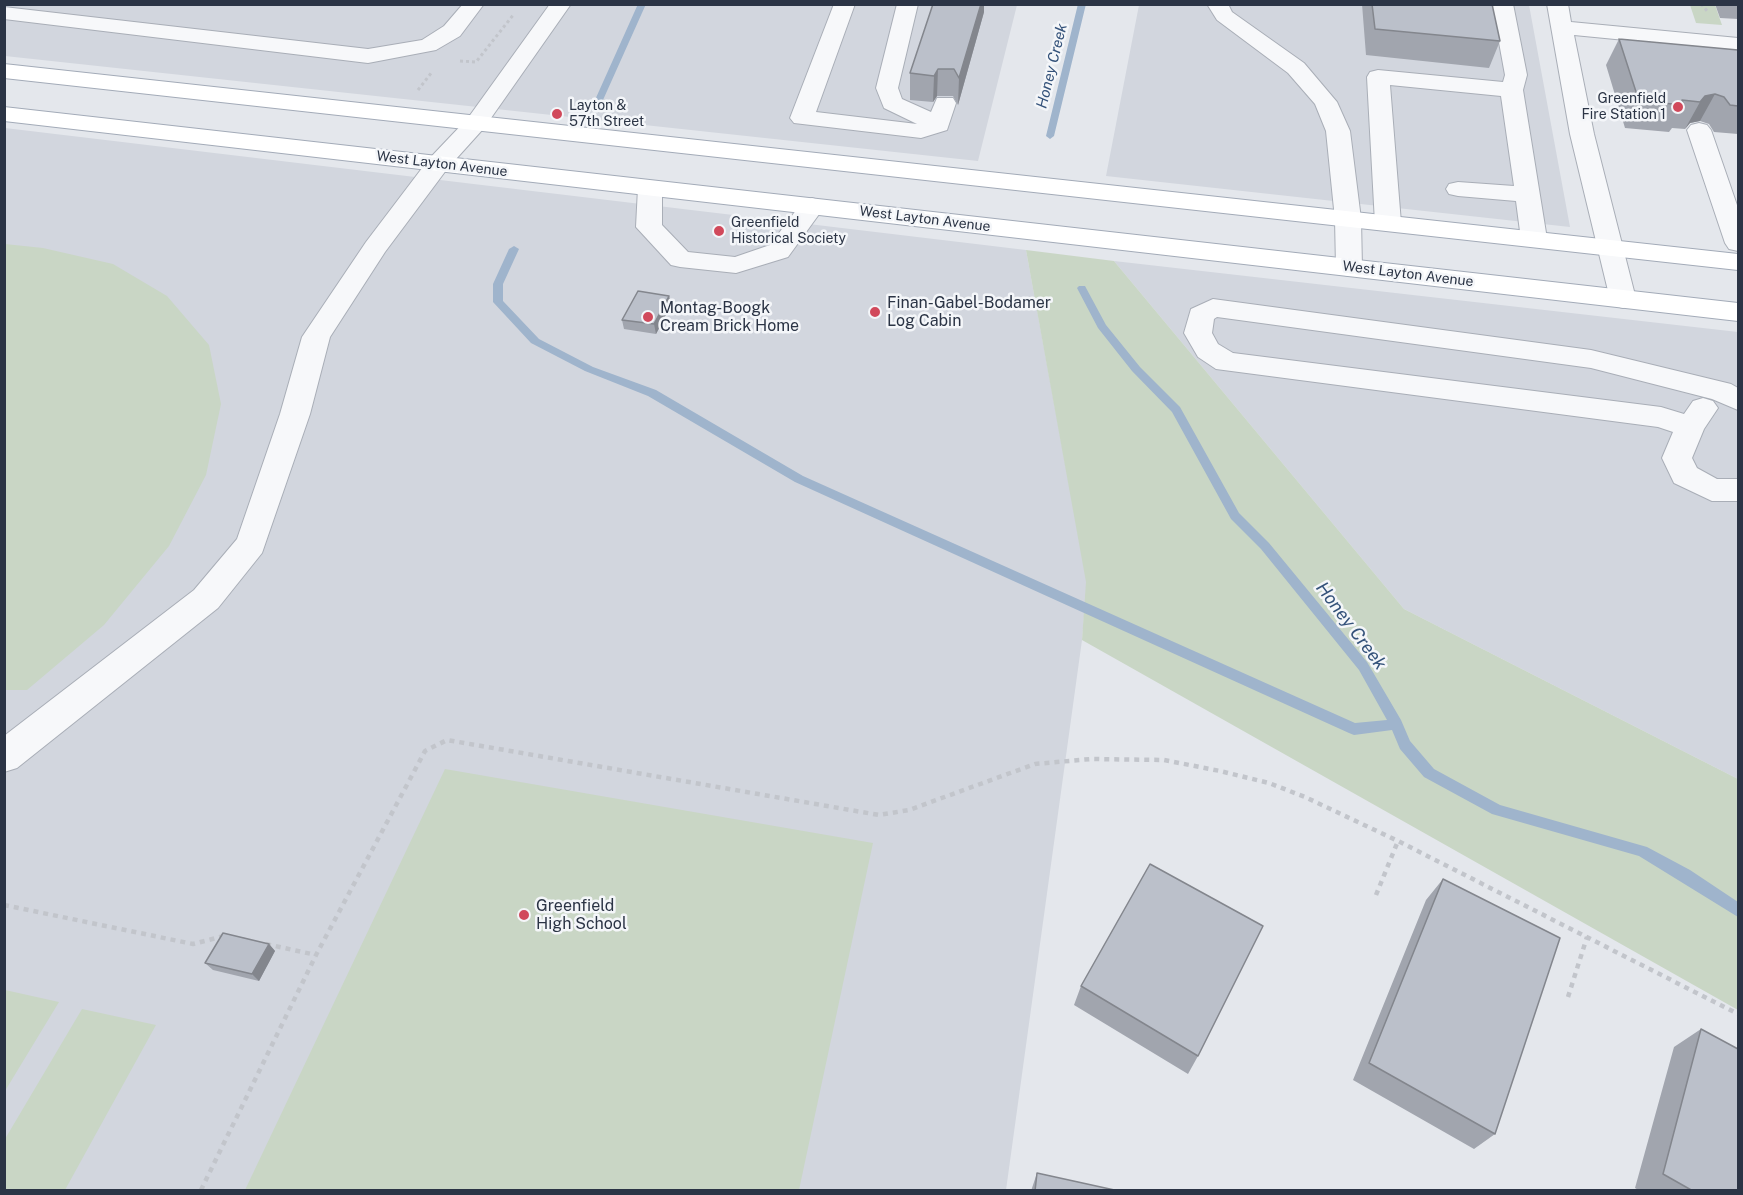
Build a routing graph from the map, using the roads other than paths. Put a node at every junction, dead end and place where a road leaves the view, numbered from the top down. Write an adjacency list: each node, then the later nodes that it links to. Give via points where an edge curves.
1 (474, 4): 7 (lane, via 452,31 428,45 368,56)
2 (561, 4): 13 (lane)
3 (845, 4): 4 (lane, via 802,118 921,131 942,114 892,104 887,88)
4 (908, 4)
5 (1217, 4): 20 (lane, via 1224,16 1296,68 1326,102 1338,131)
6 (1502, 4): 11 (lane, via 1516,75)
7 (4, 13)
8 (1559, 16): 9 (lane); 24 (lane)
9 (1738, 45)
10 (4, 71): 13 (main road)
11 (1512, 90): 18 (lane); 21 (lane, via 1378,77)
12 (4, 114): 15 (main road, West Layton Avenue)
13 (476, 123): 15 (lane); 20 (main road)
14 (1699, 130): 23 (lane)
15 (438, 164): 16 (main road, West Layton Avenue); 32 (lane, via 375,248 316,337 295,414 250,543 206,599)
16 (650, 188): 19 (main road, West Layton Avenue); 19 (lane, via 649,226 680,259 736,266 779,251)
17 (1458, 189): 18 (lane)
18 (1527, 195): 22 (lane)
19 (812, 206): 26 (main road, West Layton Avenue)
20 (1348, 219): 21 (main road); 26 (lane)
21 (1388, 223): 22 (main road)
22 (1534, 239): 24 (main road)
23 (1738, 243)
24 (1610, 248): 25 (main road); 27 (lane)
25 (1738, 262)
26 (1349, 268): 27 (main road, West Layton Avenue)
27 (1623, 299): 28 (main road, West Layton Avenue)
28 (1738, 312)
29 (1733, 388): 30 (lane, via 1700,411); 30 (lane, via 1580,357 1213,308 1201,315 1198,333 1208,350 1226,362 1661,417)
30 (1690, 427): 31 (lane, via 1677,458 1685,475 1712,490)
31 (1738, 490)
32 (4, 757)

